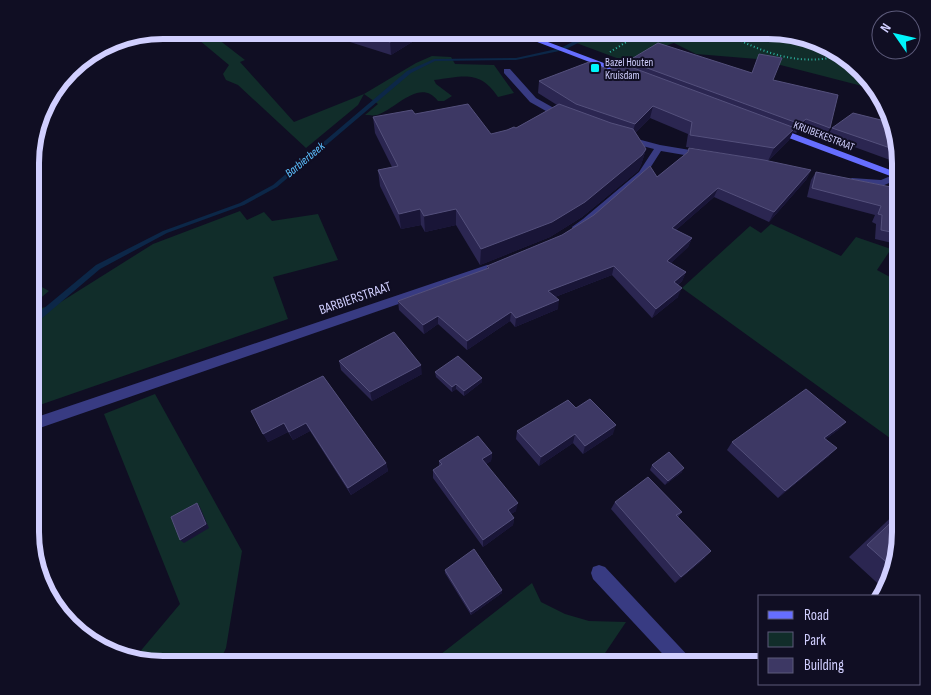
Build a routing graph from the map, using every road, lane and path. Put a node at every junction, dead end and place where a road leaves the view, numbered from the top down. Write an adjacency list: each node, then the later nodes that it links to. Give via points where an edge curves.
1 (534, 39): 5 (main road)
2 (631, 39): 5 (path)
3 (737, 39): 4 (path, via 758,50 793,59)
4 (834, 58)
5 (595, 61): 7 (main road)
6 (506, 71): 8 (street, via 532,100)
7 (641, 78)
8 (570, 120)
9 (769, 127): 13 (main road, KRUIBEKESTRAAT)
10 (621, 138): 11 (street)
11 (659, 148): 12 (street); 16 (street, via 642,174 587,221)
12 (707, 156)
13 (892, 173)
14 (840, 179): 15 (street, via 882,183)
15 (892, 179)
16 (563, 236)
17 (501, 264): 18 (street, BARBIERSTRAAT)
18 (39, 422)
19 (599, 574): 20 (street)
20 (676, 656)

